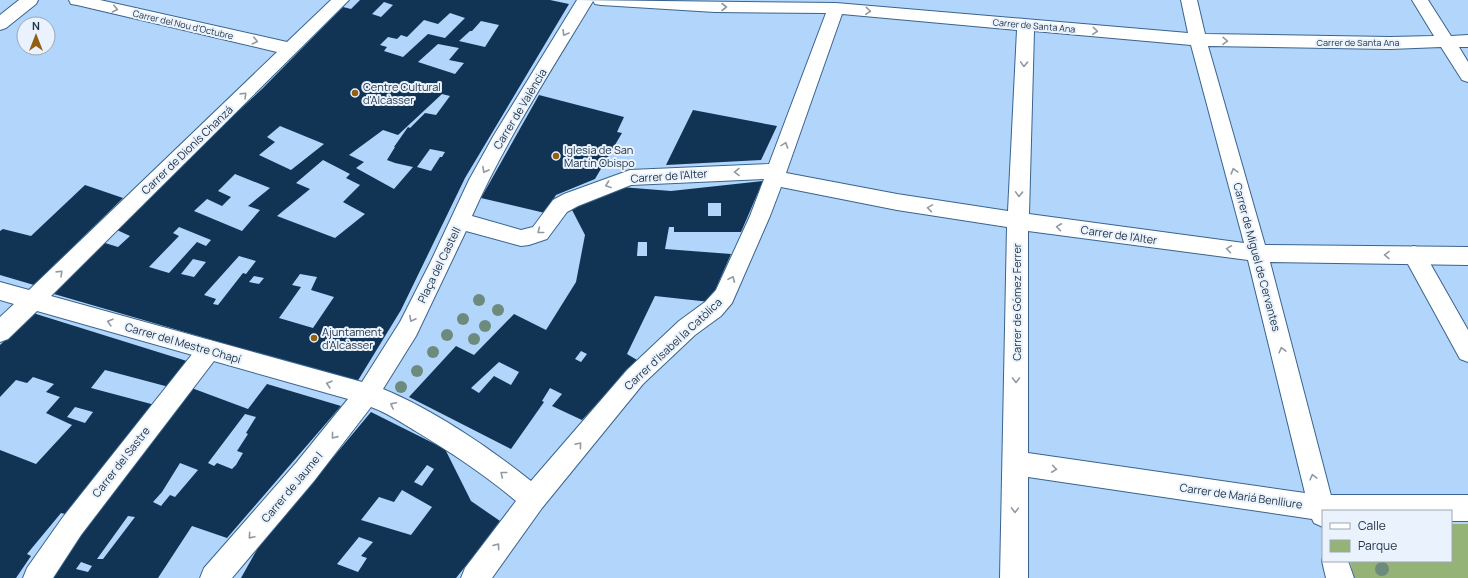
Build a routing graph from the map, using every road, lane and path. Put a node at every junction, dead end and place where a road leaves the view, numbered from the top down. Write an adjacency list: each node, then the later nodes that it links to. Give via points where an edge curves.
1 (30, 0): 9 (street)
2 (76, 0): 14 (street, Carrer del Nou d'Octubre, one-way to 14)
3 (341, 0): 14 (street, Carrer de Dionís Chanzá)
4 (585, 0): 18 (street, Carrer de València, one-way to 18, via 501,140)
5 (601, 0): 8 (street, Carrer de Santa Ana, one-way to 8, via 716,7)
6 (1189, 0): 11 (street, Carrer de Miguel de Cervantes)
7 (1420, 0): 13 (street)
8 (836, 8): 10 (street, Carrer de Santa Ana, one-way to 10); 16 (street, Carrer d'Isabel la Catòlica, one-way to 8)
9 (0, 24)
10 (1026, 25): 11 (street, Carrer de Santa Ana, one-way to 11); 19 (street, Carrer de Gómez Ferrer, one-way to 19)
11 (1198, 40): 13 (street, Carrer de Santa Ana, one-way to 13); 20 (street, Carrer de Miguel de Cervantes, one-way to 11)
12 (1468, 41): 13 (street, Carrer de Santa Ana)
13 (1447, 43): 15 (street)
14 (290, 49): 24 (street, Carrer de Dionís Chanzá, one-way to 14)
15 (1468, 76)
16 (774, 175): 17 (street, Carrer de l'Alter, one-way to 17, via 698,173 630,178); 19 (street, Carrer de l'Alter, one-way to 16, via 896,202); 30 (street, Carrer d'Isabel la Catòlica, one-way to 16, via 635,377 687,328 713,309 724,296 760,216)
17 (566, 203): 18 (street, Plaça del Castell, one-way to 18, via 560,206 540,233 529,237 521,238)
18 (460, 221): 28 (street, Plaça del Castell, one-way to 28, via 408,329)
19 (1018, 221): 20 (street, Carrer de l'Alter, one-way to 19); 29 (street, Carrer de Gómez Ferrer, one-way to 29)
20 (1257, 253): 21 (street, Carrer de l'Alter, one-way to 20); 33 (street, Carrer de Miguel de Cervantes, one-way to 20)
21 (1414, 255): 22 (street, Carrer de l'Alter); 27 (street)
22 (1468, 256)
23 (0, 291): 24 (street, Carrer del Mestre Chapí)
24 (32, 301): 25 (street, Carrer de Dionís Chanzá); 26 (street, Carrer del Mestre Chapí, one-way to 24)
25 (0, 332)
26 (209, 350): 28 (street, Carrer del Mestre Chapí, one-way to 26); 35 (street, Carrer del Sastre, via 72,526)
27 (1468, 352)
28 (367, 394): 30 (street, Carrer del Mestre Chapí, one-way to 28, via 499,471 443,434 392,404); 36 (street, Carrer de Jaume I, one-way to 36, via 305,472)
29 (1016, 463): 33 (street, Carrer de Mariá Benlliure, one-way to 33); 38 (street, Carrer de Gómez Ferrer, one-way to 38)
30 (533, 499): 37 (street, Carrer d'Isabel la Catòlica, one-way to 30)
31 (1468, 508): 32 (street, Carrer de Mariá Benlliure)
32 (1371, 510)
33 (1322, 511)
34 (1335, 562): 39 (street)
35 (37, 578)
36 (214, 578)
37 (475, 578)
38 (1014, 578)
39 (1340, 578)

